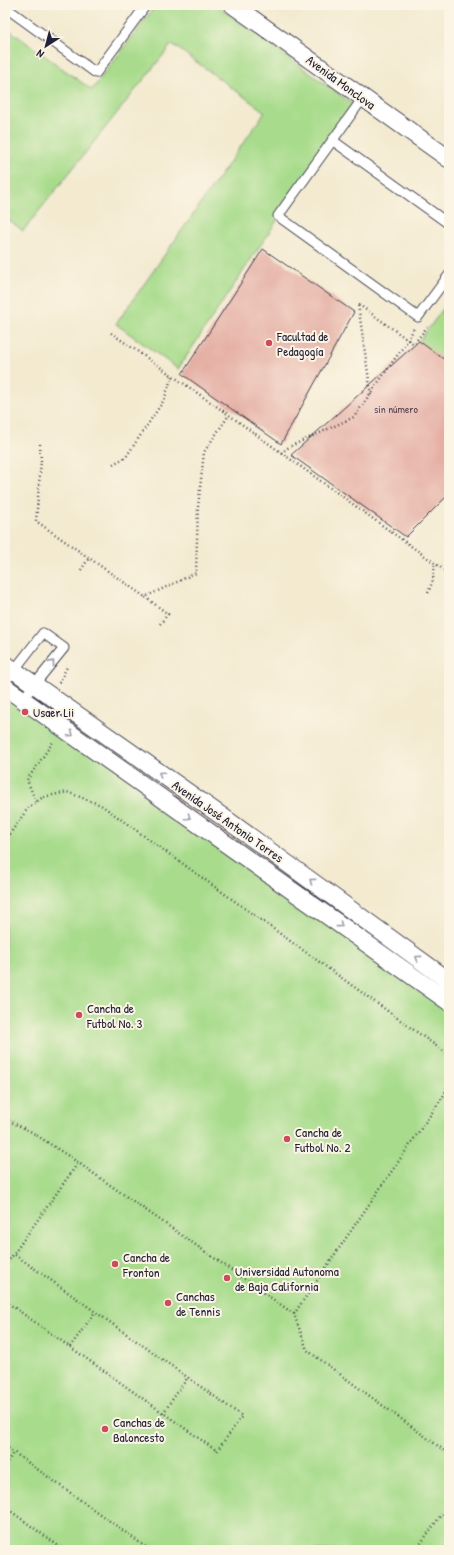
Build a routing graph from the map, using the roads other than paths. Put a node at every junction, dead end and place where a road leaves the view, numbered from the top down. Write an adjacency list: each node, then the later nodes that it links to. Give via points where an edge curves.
1 (146, 5): 3 (lane, via 96,73)
2 (233, 5): 4 (street, Avenida Monclova)
3 (5, 7)
4 (363, 98): 5 (lane); 6 (street, Avenida Monclova)
5 (332, 140): 7 (lane); 8 (lane, via 278,216 418,317)
6 (449, 159)
7 (449, 224)
8 (449, 275)
9 (8, 672): 10 (street, Avenida José Antonio Torres); 10 (lane, one-way to 9, via 64,648 43,633)
10 (34, 684): 12 (lane); 13 (street, Avenida José Antonio Torres, one-way to 10)
11 (5, 687): 12 (street, Avenida José Antonio Torres)
12 (22, 700): 14 (street, Avenida José Antonio Torres, one-way to 14)
13 (223, 817): 14 (street); 15 (street, Avenida José Antonio Torres, one-way to 13)
14 (213, 835): 16 (street, Avenida José Antonio Torres, one-way to 16)
15 (379, 929): 16 (street); 17 (street, Avenida José Antonio Torres, one-way to 15)
16 (369, 946): 18 (street, Avenida José Antonio Torres)
17 (449, 981)
18 (449, 1002)

